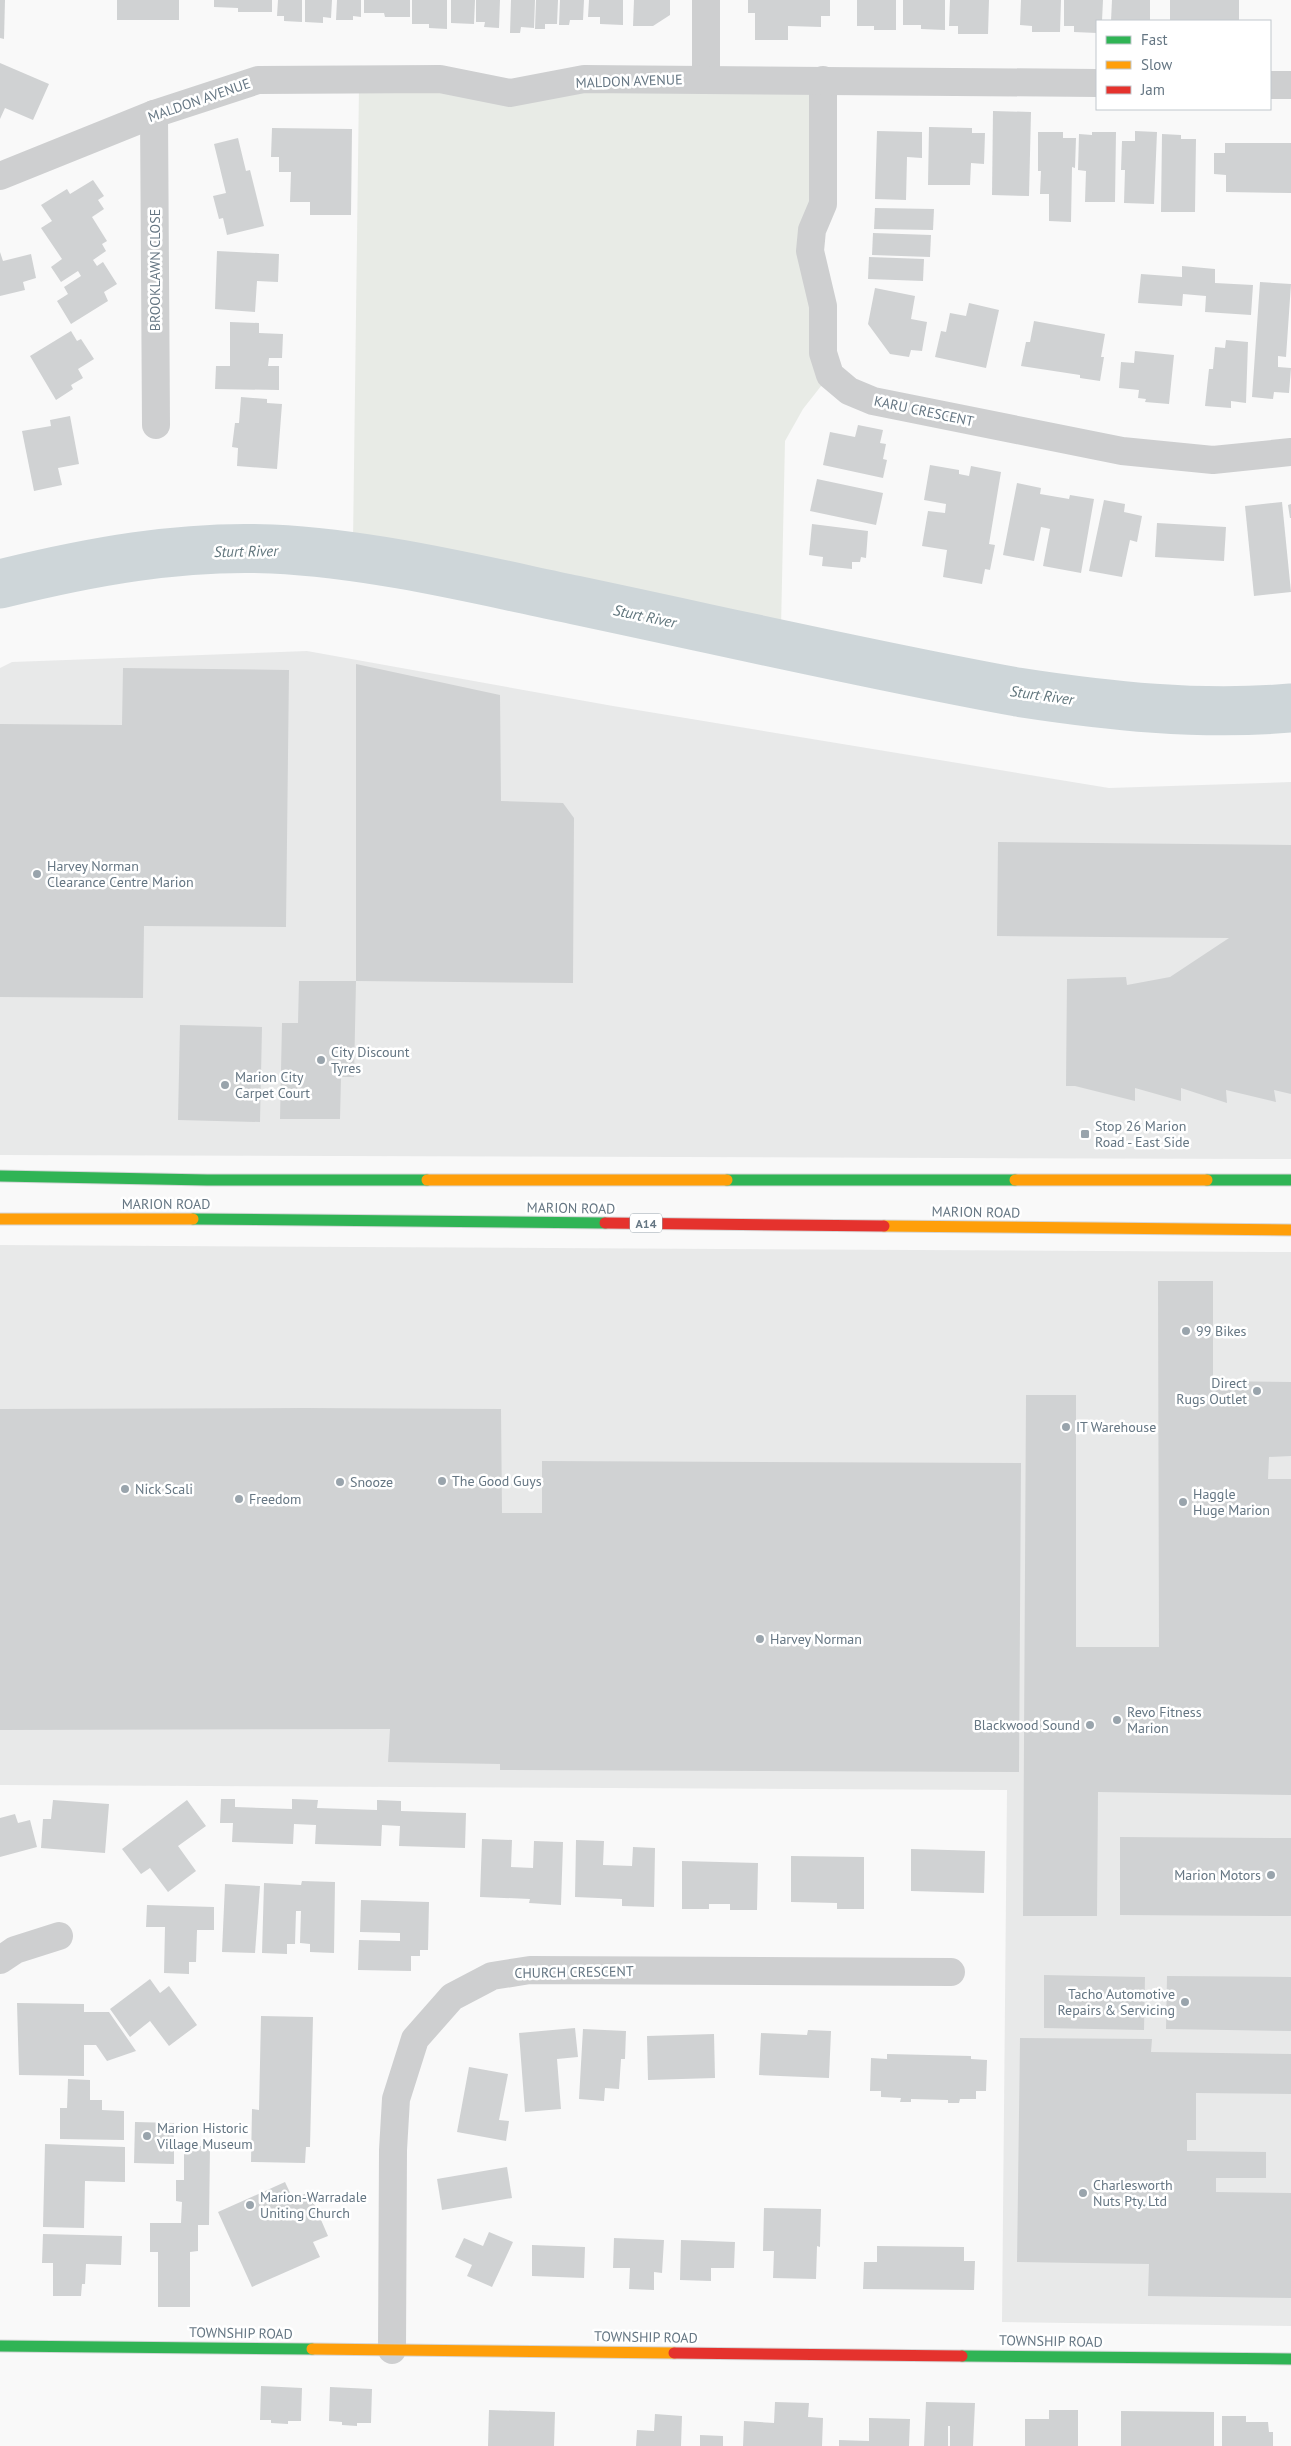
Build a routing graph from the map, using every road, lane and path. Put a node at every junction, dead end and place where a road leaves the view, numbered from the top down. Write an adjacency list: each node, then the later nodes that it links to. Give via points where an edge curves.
1 (706, 0): 2 (street)
2 (706, 79): 3 (street, MALDON AVENUE); 7 (street, MALDON AVENUE, via 584,80 510,93 440,79 258,80)
3 (824, 80): 4 (street, MALDON AVENUE); 10 (street, KARU CRESCENT, via 823,204 812,230 810,251 823,306 823,353 830,375 849,391 873,401 1122,451 1213,460)
4 (1096, 83)
5 (1271, 85): 6 (street)
6 (1291, 85)
7 (154, 114): 8 (street, MALDON AVENUE); 9 (street, BROOKLAWN CLOSE)
8 (0, 176)
9 (156, 425)
10 (1291, 452)
11 (0, 1176): 12 (main road, MARION ROAD, via 207,1180)
12 (1291, 1180)
13 (0, 1219): 14 (main road, MARION ROAD / A14)
14 (1291, 1230)
15 (59, 1936): 16 (street, via 15,1950)
16 (0, 1960)
17 (951, 1972): 19 (street, CHURCH CRESCENT, via 530,1970 492,1976 452,1997 415,2039 396,2099)
18 (0, 2346): 19 (main road, TOWNSHIP ROAD)
19 (392, 2350): 20 (main road, TOWNSHIP ROAD)
20 (1291, 2358)

